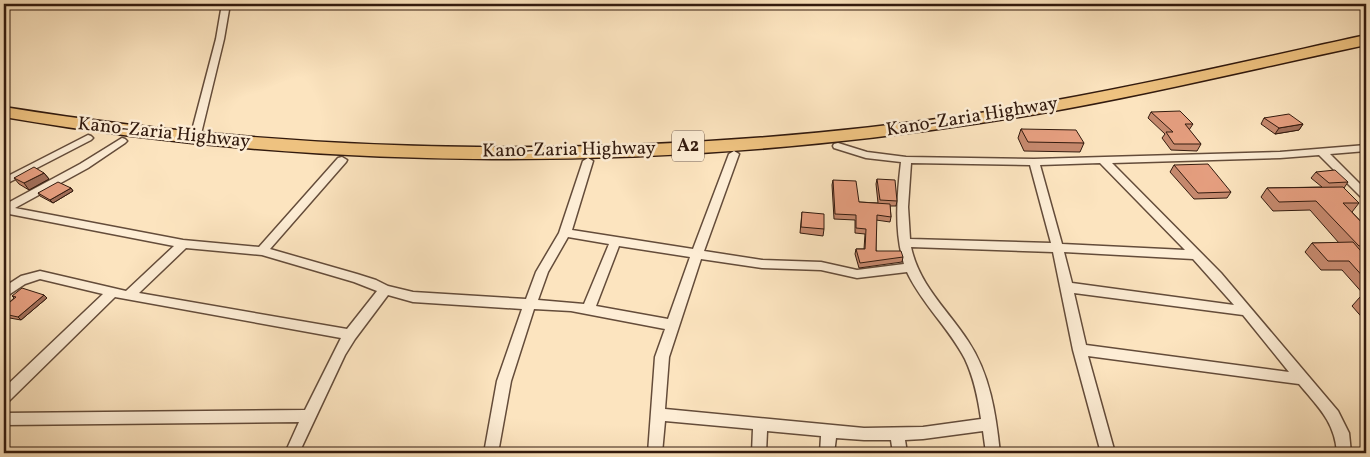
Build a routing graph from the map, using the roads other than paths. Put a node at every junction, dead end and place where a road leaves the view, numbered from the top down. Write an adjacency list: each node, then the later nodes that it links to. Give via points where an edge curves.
1 (226, 4): 7 (street)
2 (1366, 40): 7 (highway, Kano-Zaria Highway / A2, via 1024,111 914,127 777,141 643,148 419,152)
3 (1366, 53): 9 (highway, Kano-Zaria Highway / A2, via 1066,115)
4 (4, 112): 7 (highway, Kano-Zaria Highway / A2)
5 (4, 126): 6 (highway, Kano-Zaria Highway / A2)
6 (88, 138): 8 (highway, Kano-Zaria Highway / A2); 18 (street)
7 (195, 138)
8 (122, 141): 13 (highway, Kano-Zaria Highway / A2, via 228,153); 20 (street, via 84,166)
9 (838, 146): 12 (highway, Kano-Zaria Highway / A2); 14 (street, via 866,155)
10 (1366, 148): 11 (street)
11 (1322, 153): 16 (street); 19 (street)
12 (734, 154): 15 (highway, Kano-Zaria Highway / A2); 27 (street)
13 (342, 160): 15 (highway, Kano-Zaria Highway / A2); 26 (street)
14 (906, 160): 17 (street); 23 (street, via 902,205)
15 (588, 161): 21 (street)
16 (1104, 161): 17 (street); 28 (street)
17 (1034, 162): 25 (street)
18 (4, 182)
19 (1366, 196)
20 (4, 209): 24 (street)
21 (565, 233): 22 (street); 35 (street, via 542,272)
22 (614, 242): 27 (street); 36 (street)
23 (905, 243): 25 (street); 29 (street)
24 (183, 244): 26 (street); 34 (street)
25 (1058, 249): 28 (street, via 1123,249); 30 (street)
26 (262, 251): 31 (street, via 357,278)
27 (697, 254): 29 (street, via 762,264 821,266 857,274); 38 (street)
28 (1196, 255): 37 (street)
29 (911, 268): 46 (street, via 925,294 974,363 985,394)
30 (1066, 287): 37 (street); 40 (street)
31 (385, 290): 35 (street, via 413,297); 39 (street)
32 (4, 293): 33 (street, via 14,284 40,275)
33 (112, 293): 34 (street); 42 (street)
34 (128, 296): 39 (street)
35 (530, 304): 36 (street); 52 (street, via 504,381)
36 (589, 308): 38 (street)
37 (1246, 312): 41 (street)
38 (672, 325): 43 (street, via 662,357)
39 (350, 335): 44 (street)
40 (1080, 350): 41 (street); 58 (street)
41 (1303, 379): 50 (street, via 1333,415)
42 (4, 397)
43 (658, 414): 47 (street); 53 (street)
44 (310, 416): 45 (street); 51 (street)
45 (4, 419)
46 (989, 424): 49 (street); 57 (street)
47 (760, 425): 48 (street); 54 (street)
48 (829, 430): 49 (street); 55 (street)
49 (897, 434): 56 (street)
50 (1347, 449)
51 (292, 453)
52 (491, 453)
53 (655, 453)
54 (759, 453)
55 (827, 453)
56 (900, 453)
57 (993, 453)
58 (1108, 453)

